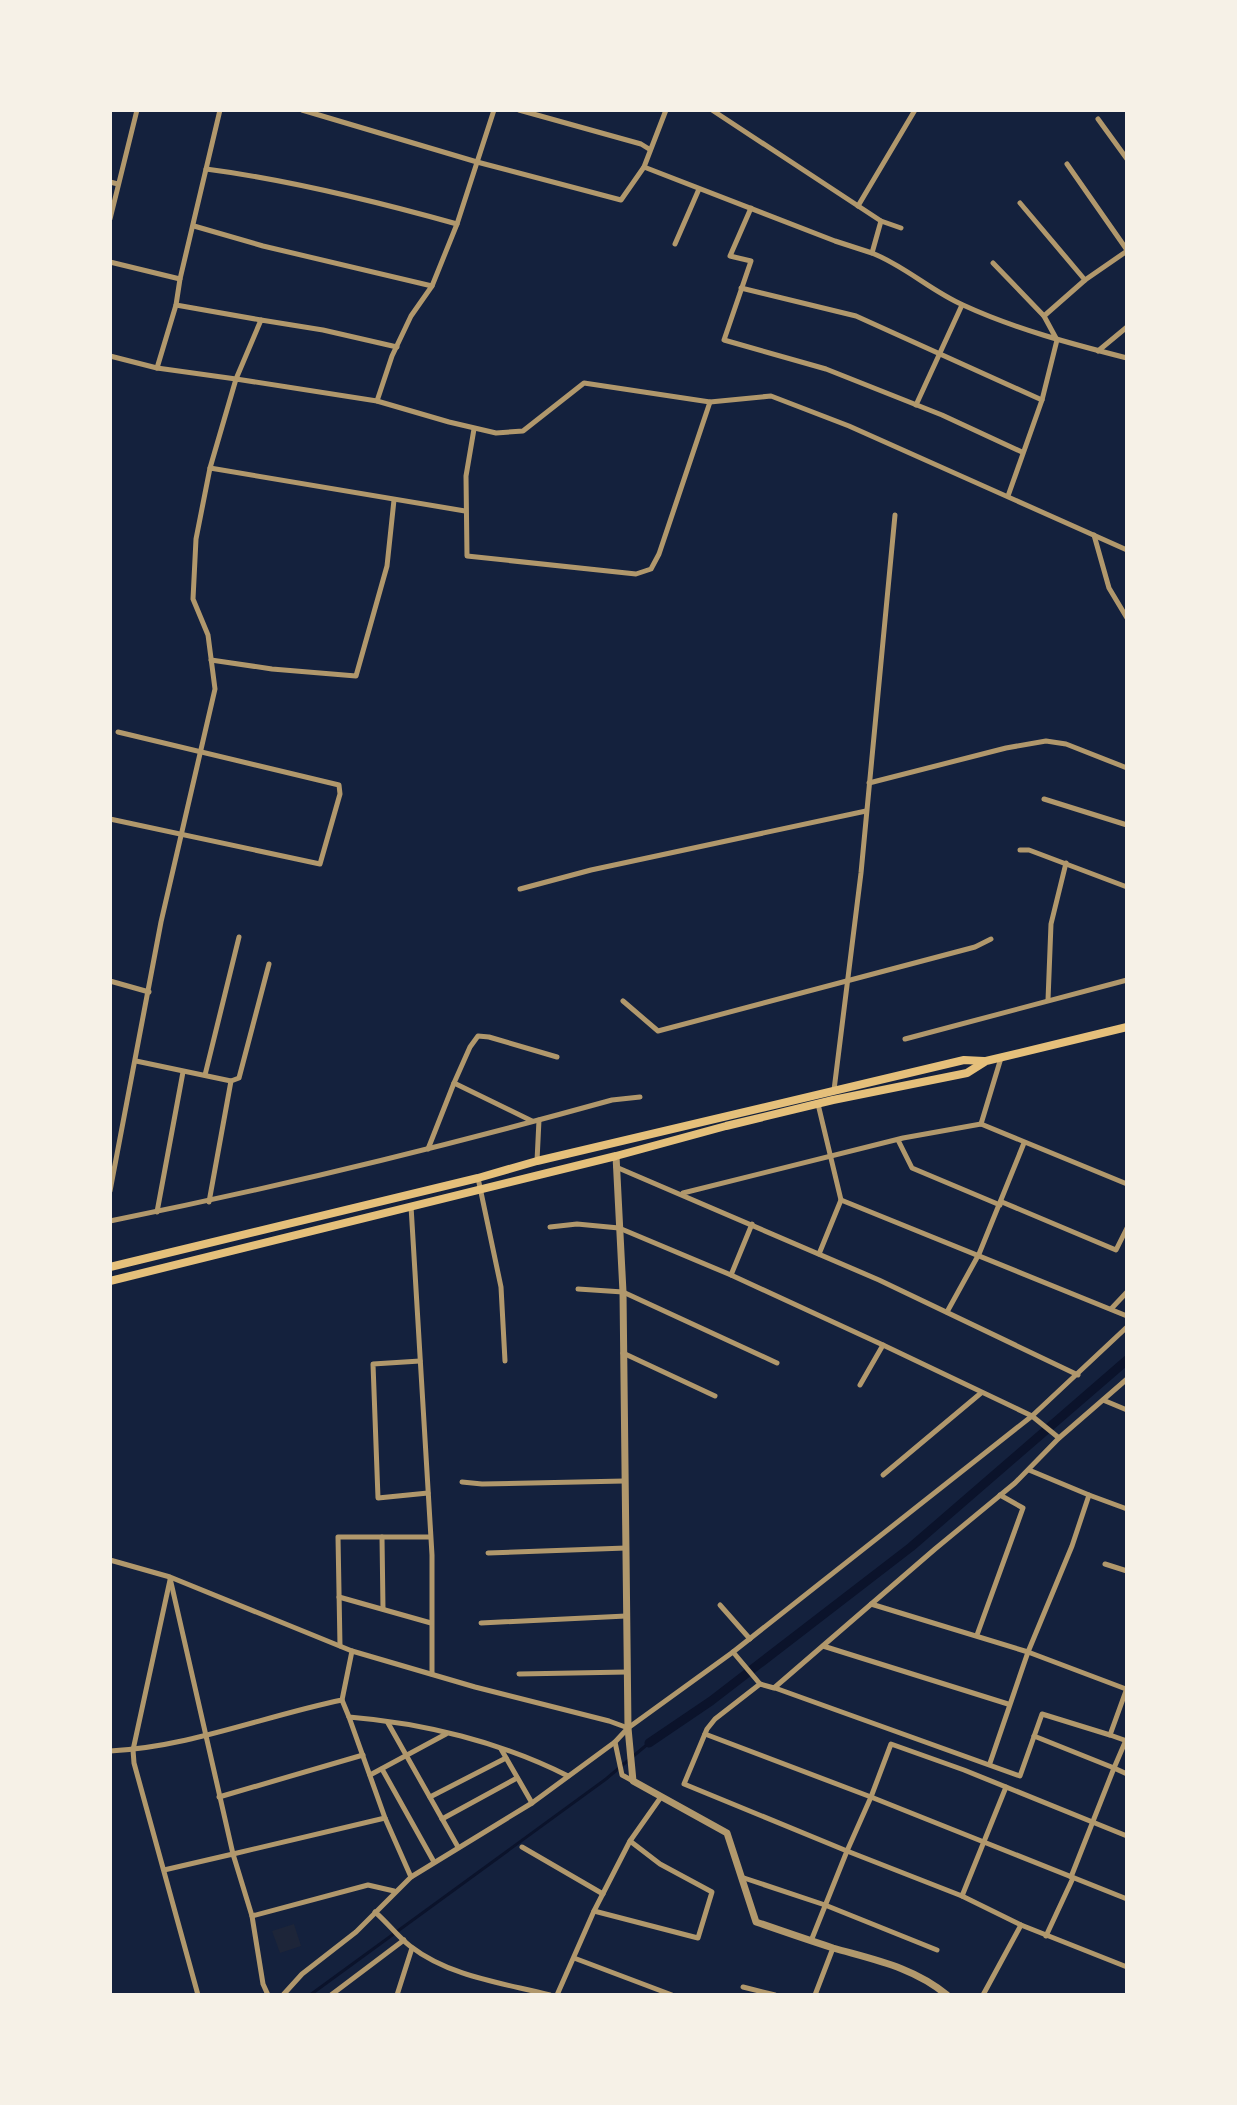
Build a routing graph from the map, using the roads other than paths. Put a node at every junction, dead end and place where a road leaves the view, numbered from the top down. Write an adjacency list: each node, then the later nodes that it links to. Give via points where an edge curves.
1 (137, 110): 17 (street)
2 (220, 110): 15 (street)
3 (302, 110): 12 (street)
4 (494, 110): 12 (street)
5 (519, 110): 10 (street)
6 (666, 110): 10 (street)
7 (712, 110): 20 (street)
8 (915, 110): 20 (street)
9 (1098, 119): 11 (street)
10 (649, 149): 14 (street)
11 (1127, 159)
12 (477, 162): 14 (street, via 621,200); 24 (street)
13 (1067, 164): 28 (street)
14 (644, 167): 18 (street)
15 (206, 169): 24 (street); 25 (street)
16 (110, 182): 17 (street)
17 (118, 184): 22 (street)
18 (699, 189): 21 (street); 27 (street)
19 (1020, 203): 33 (street)
20 (858, 206): 23 (street)
21 (751, 208): 29 (street); 35 (street, via 730,256 751,261)
22 (110, 219)
23 (881, 221): 26 (street); 29 (street)
24 (457, 224): 34 (street)
25 (194, 226): 32 (street); 34 (street)
26 (901, 228)
27 (675, 244)
28 (1127, 250): 33 (street)
29 (872, 253): 37 (street)
30 (110, 262): 32 (street)
31 (993, 263): 38 (street)
32 (180, 279): 36 (street)
33 (1085, 280): 38 (street)
34 (432, 286): 42 (street)
35 (741, 288): 44 (street, via 856,316); 52 (street, via 724,340 826,369)
36 (176, 305): 39 (street); 47 (street)
37 (962, 305): 41 (street); 44 (street)
38 (1044, 316): 41 (street)
39 (261, 320): 42 (street); 48 (street)
40 (1127, 327): 43 (street)
41 (1057, 340): 43 (street); 49 (street)
42 (397, 347): 50 (street)
43 (1098, 351): 46 (street)
44 (940, 353): 49 (street); 52 (street)
45 (110, 356): 47 (street)
46 (1127, 358)
47 (157, 368): 48 (street)
48 (236, 379): 50 (street); 55 (street)
49 (1042, 400): 54 (street)
50 (377, 401): 53 (street)
51 (710, 402): 53 (street, via 584,383 523,431); 56 (street, via 771,396); 58 (street, via 651,569 636,574 467,556)
52 (916, 405): 54 (street)
53 (474, 429): 58 (street)
54 (1022, 452): 56 (street)
55 (210, 468): 57 (street); 63 (street, via 196,539 193,599 208,635)
56 (1008, 496): 60 (street)
57 (394, 500): 58 (street); 63 (street, via 387,566 356,676)
58 (465, 511)
59 (895, 515): 67 (street)
60 (1094, 535): 61 (street); 62 (street, via 1109,588)
61 (1127, 550)
62 (1127, 618)
63 (211, 660): 65 (street, via 215,689)
64 (118, 732): 65 (street)
65 (199, 751): 72 (street); 72 (street, via 339,785 340,794 320,864)
66 (1127, 768): 67 (street, via 1046,741)
67 (869, 783): 69 (street)
68 (1044, 799): 71 (street)
69 (866, 811): 76 (street); 82 (street)
70 (110, 819): 72 (street)
71 (1127, 825)
72 (180, 836): 83 (street)
73 (1020, 850): 74 (street)
74 (1066, 863): 75 (street); 84 (street, via 1051,924)
75 (1127, 887)
76 (520, 889)
77 (239, 937): 93 (street)
78 (991, 939): 82 (street)
79 (269, 964): 94 (street, via 239,1078)
80 (1127, 980): 84 (street)
81 (110, 981): 83 (street)
82 (846, 982): 85 (street, via 658,1031); 96 (street)
83 (149, 992): 90 (street)
84 (1048, 1000): 87 (street)
85 (623, 1001)
86 (1127, 1027): 89 (main road)
87 (905, 1039)
88 (557, 1057): 95 (street, via 478,1036)
89 (1001, 1058): 91 (main road); 100 (street)
90 (136, 1061): 92 (street); 110 (street)
91 (986, 1061): 96 (main road, via 964,1060); 98 (main road, via 967,1073)
92 (183, 1072): 93 (street); 116 (street)
93 (205, 1075): 94 (street)
94 (231, 1081): 113 (street)
95 (454, 1083): 99 (street); 103 (street)
96 (834, 1091): 106 (main road)
97 (640, 1097): 99 (street)
98 (818, 1104): 104 (main road); 105 (street)
99 (536, 1121): 103 (street); 106 (street)
100 (981, 1124): 101 (street); 102 (street)
101 (898, 1140): 105 (street); 114 (street, via 912,1168)
102 (1024, 1143): 109 (street); 114 (street)
103 (428, 1150): 113 (street)
104 (616, 1156): 107 (street); 108 (main road)
105 (831, 1156): 111 (street); 112 (street)
106 (537, 1161): 108 (main road)
107 (616, 1167): 111 (street); 120 (street)
108 (479, 1183): 115 (main road); 124 (main road); 137 (street, via 501,1287)
109 (1127, 1184)
110 (110, 1191)
111 (682, 1194): 118 (street)
112 (841, 1200): 122 (street); 123 (street)
113 (209, 1202): 116 (street)
114 (1001, 1204): 121 (street, via 1116,1250); 123 (street)
115 (411, 1205): 126 (main road); 136 (street)
116 (157, 1212): 117 (street)
117 (110, 1221)
118 (752, 1224): 122 (street); 125 (street)
119 (550, 1227): 120 (street)
120 (619, 1228): 125 (street); 128 (street)
121 (1127, 1228)
122 (819, 1254): 131 (street)
123 (979, 1254): 130 (street); 131 (street)
124 (110, 1267)
125 (731, 1275): 134 (street)
126 (110, 1281)
127 (578, 1289): 128 (street)
128 (623, 1292): 135 (street); 138 (street)
129 (1127, 1292): 130 (street)
130 (1111, 1309): 132 (street)
131 (947, 1312): 139 (street)
132 (1127, 1316)
133 (1127, 1327): 139 (street)
134 (883, 1345): 141 (street); 142 (street)
135 (623, 1353): 143 (street); 150 (street)
136 (420, 1361): 152 (street); 152 (street, via 373,1364 378,1498)
137 (505, 1361)
138 (777, 1363)
139 (1078, 1375): 146 (street)
140 (1127, 1379): 144 (street)
141 (860, 1385)
142 (981, 1393): 146 (street); 149 (street)
143 (715, 1396)
144 (1103, 1400): 145 (street); 147 (street)
145 (1127, 1410)
146 (1032, 1416): 147 (street); 172 (street)
147 (1059, 1438): 148 (street)
148 (1029, 1470): 153 (street); 154 (street)
149 (883, 1475)
150 (624, 1481): 151 (street); 158 (street)
151 (462, 1482)
152 (428, 1493): 157 (street)
153 (1000, 1495): 165 (street); 171 (street, via 1023,1508)
154 (1089, 1495): 155 (street); 177 (street)
155 (1127, 1509)
156 (382, 1537): 157 (street); 164 (street, via 338,1537); 167 (street)
157 (430, 1537): 169 (street)
158 (626, 1548): 159 (street); 168 (street)
159 (488, 1553)
160 (110, 1560): 163 (street)
161 (1105, 1564): 162 (street)
162 (1127, 1571)
163 (170, 1577): 173 (street); 194 (street); 199 (street)
164 (339, 1597): 167 (street); 173 (street)
165 (871, 1604): 171 (street); 174 (street)
166 (720, 1605): 172 (street)
167 (383, 1609): 169 (street)
168 (627, 1616): 170 (street); 178 (street)
169 (431, 1623): 179 (street)
170 (481, 1623)
171 (977, 1635): 177 (street)
172 (750, 1639): 176 (street)
173 (340, 1646): 175 (street)
174 (823, 1646): 182 (street); 185 (street)
175 (352, 1651): 179 (street); 184 (street)
176 (733, 1652): 181 (street); 188 (street)
177 (1028, 1652): 183 (street); 185 (street)
178 (628, 1672): 180 (street); 188 (street)
179 (432, 1674): 188 (street)
180 (519, 1674)
181 (760, 1684): 182 (street); 191 (street, via 715,1719)
182 (774, 1688): 189 (street)
183 (1126, 1688): 192 (street)
184 (342, 1700): 186 (street); 194 (street)
185 (1008, 1704): 204 (street)
186 (349, 1717): 187 (street); 201 (street)
187 (388, 1723): 190 (street); 202 (street)
188 (628, 1728): 196 (street); 211 (street)
189 (895, 1730): 197 (street); 204 (street)
190 (447, 1734): 198 (street); 202 (street)
191 (705, 1734): 216 (street); 226 (street, via 684,1784)
192 (1110, 1735): 193 (street, via 1042,1714); 195 (street)
193 (1034, 1736): 204 (street, via 1020,1776); 205 (street)
194 (205, 1737): 199 (street); 213 (street)
195 (1126, 1740): 205 (street)
196 (615, 1742): 209 (street); 211 (street, via 622,1775)
197 (891, 1744): 212 (street); 216 (street)
198 (501, 1749): 203 (street); 209 (street)
199 (133, 1750): 200 (street); 229 (street)
200 (110, 1751)
201 (363, 1755): 208 (street); 213 (street)
202 (406, 1755): 206 (street); 214 (street)
203 (506, 1758): 210 (street); 214 (street)
204 (990, 1763)
205 (1114, 1768): 207 (street); 220 (street)
206 (382, 1769): 208 (street); 228 (street)
207 (1127, 1774)
208 (370, 1775): 218 (street)
209 (568, 1776): 217 (street)
210 (517, 1778): 217 (street); 219 (street)
211 (633, 1781): 215 (street)
212 (1006, 1787): 220 (street); 223 (street)
213 (219, 1797): 227 (street)
214 (430, 1797): 219 (street)
215 (661, 1797): 222 (street); 231 (street, via 727,1833)
216 (871, 1797): 223 (street); 226 (street)
217 (532, 1803): 224 (street)
218 (385, 1818): 227 (street); 230 (street)
219 (442, 1819): 224 (street)
220 (1093, 1823): 221 (street); 232 (street)
221 (1127, 1836)
222 (630, 1841): 234 (street); 238 (street, via 712,1892 698,1938)
223 (985, 1842): 232 (street); 235 (street)
224 (458, 1847): 228 (street)
225 (522, 1847): 234 (street)
226 (847, 1851): 235 (street); 237 (street)
227 (233, 1854): 229 (street); 240 (street)
228 (434, 1862): 230 (street)
229 (164, 1870): 251 (street)
230 (411, 1877): 233 (street)
231 (741, 1877): 237 (street); 244 (street, via 756,1922)
232 (1072, 1877): 236 (street); 242 (street)
233 (395, 1891): 239 (street); 240 (street, via 368,1885)
234 (603, 1894): 238 (street)
235 (962, 1896): 241 (street)
236 (1127, 1899)
237 (825, 1905): 244 (street); 247 (street)
238 (594, 1911): 248 (street)
239 (375, 1912): 243 (street); 253 (street)
240 (252, 1916): 252 (street)
241 (1021, 1925): 242 (street); 262 (street)
242 (1046, 1936): 249 (street)
243 (401, 1938): 245 (street); 254 (street)
244 (811, 1941): 246 (street)
245 (412, 1948): 255 (street); 256 (street, via 479,1979)
246 (833, 1948): 260 (street); 261 (street, via 897,1965)
247 (937, 1950)
248 (574, 1958): 257 (street); 258 (street)
249 (1127, 1967)
250 (743, 1987): 259 (street)
251 (198, 1995)
252 (268, 1995)
253 (283, 1995)
254 (331, 1995)
255 (397, 1995)
256 (550, 1995)
257 (557, 1995)
258 (672, 1995)
259 (775, 1995)
260 (815, 1995)
261 (947, 1995)
262 (983, 1995)

